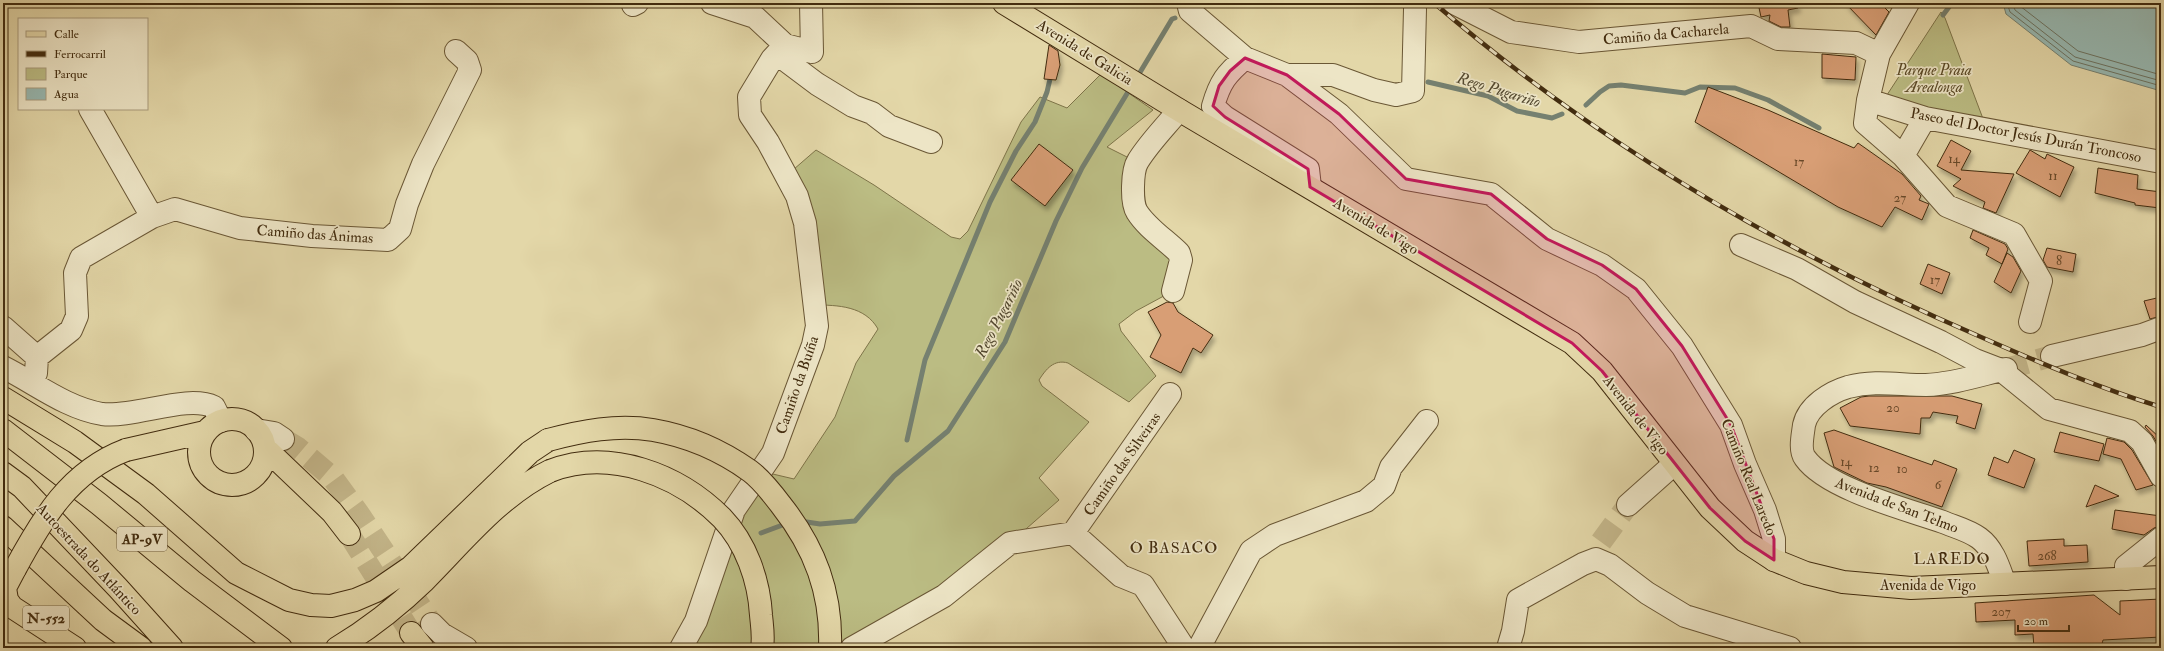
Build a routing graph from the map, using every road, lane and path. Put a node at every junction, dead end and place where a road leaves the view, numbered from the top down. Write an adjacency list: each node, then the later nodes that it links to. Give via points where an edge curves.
1 (712, 3): 8 (street, via 755,17)
2 (811, 3): 8 (street, via 812,52)
3 (1004, 3): 13 (main road, Avenida de Galicia)
4 (1188, 3): 11 (street, via 1190,10)
5 (1454, 3): 10 (street, Camiño da Cacharela, via 1511,32 1579,42 1751,26 1778,40 1856,43)
6 (1908, 3): 10 (street)
7 (1415, 9): 12 (street, via 1413,91 1396,95 1334,76)
8 (781, 49): 18 (street, via 817,84 853,106 872,113 889,126); 54 (street, Camiño da Buíña, via 748,97 750,114 797,196 805,224 817,326 813,345 773,453 734,510)
9 (456, 51): 22 (street, Camiño das Ánimas, via 467,61 470,70 423,164 400,229 388,240 312,236 240,228 175,209)
10 (1879, 54): 14 (street)
11 (1245, 58): 12 (street); 21 (street, via 1230,70 1219,86 1213,106 1225,117 1308,169)
12 (1286, 75): 49 (street, Camiño Real Laredo, via 1339,114 1406,179 1491,194 1547,239 1602,265 1636,289 1682,346 1731,426 1744,464 1765,510 1774,539)
13 (1145, 89): 15 (main road, Avenida de Vigo)
14 (1868, 100): 17 (street, Paseo del Doctor Jesús Durán Troncoso); 19 (street, via 1865,123)
15 (1174, 107): 21 (main road, Avenida de Vigo); 24 (street, via 1137,162 1133,187 1136,211 1179,253 1180,260)
16 (91, 110): 22 (street)
17 (1925, 118): 19 (street); 20 (street, Paseo del Doctor Jesús Durán Troncoso)
18 (931, 142)
19 (1903, 156): 25 (street, via 1947,206 2014,234 2041,281)
20 (2161, 162)
21 (1310, 187): 40 (main road, Avenida de Vigo, via 1572,343 1602,371)
22 (152, 217): 29 (street, Camiño das Ánimas, via 81,258 75,273 77,316 71,330)
23 (1741, 245): 31 (street, via 1797,269 1855,302 1975,360)
24 (1173, 291)
25 (2030, 322)
26 (3, 327): 29 (street)
27 (2161, 328): 28 (street)
28 (2052, 356)
29 (37, 357): 32 (street)
30 (3, 367): 32 (street)
31 (2003, 370): 43 (street, via 2048,409 2130,431 2142,442); 52 (street, Avenida de San Telmo, via 1926,385 1869,382 1847,387 1821,401 1811,411 1805,422 1802,438 1804,457 1822,474 1842,486 1960,528 1980,538 1988,546)
32 (35, 384): 36 (street, via 75,406 103,414 139,412 199,403 214,407)
33 (1170, 394): 46 (street, Camiño das Silveiras)
34 (3, 398): 67 (main road, bridge, via 75,442 146,494 236,573 289,600 311,605 331,606 355,600 394,580 411,567 530,452 548,440 584,430 619,428 652,430 703,444 751,472 773,494 797,525 816,559 826,593 831,625)
35 (1427, 421): 70 (street, via 1391,467 1384,486 1366,501 1275,535 1251,551)
36 (213, 426): 38 (main road, via 231,419 241,420); 39 (main road); 41 (main road, via 199,449)
37 (3, 430): 61 (main road, AP-9V, via 99,504 192,581)
38 (262, 440): 41 (main road, via 265,458 255,477 246,482 236,485 221,483 208,475); 47 (main road, via 332,512)
39 (158, 443): 41 (main road); 53 (main road, bridge, via 110,455 92,466 64,491 39,526)
40 (1674, 464): 44 (street); 49 (main road, Avenida de Vigo, via 1710,508 1745,541)
41 (202, 466)
42 (3, 473): 60 (main road, Autoestrada do Atlántico, via 22,487)
43 (2161, 476)
44 (1628, 505)
45 (3, 527): 59 (main road, via 103,620)
46 (1074, 533): 68 (street, via 1010,543 944,596); 69 (street, via 1121,576 1143,585)
47 (349, 534)
48 (2161, 538): 51 (street, via 2126,566)
49 (1774, 560): 52 (main road, Avenida de Vigo, via 1806,573 1843,582 1911,588)
50 (2161, 577): 51 (main road, Avenida de Vigo)
51 (2126, 579): 52 (main road, Avenida de Vigo)
52 (2005, 584)
53 (7, 585): 56 (main road, N-552); 56 (main road, via 14,585 18,591 51,614); 57 (main road, via 12,607)
54 (696, 623): 64 (street, Camiño da Buíña); 65 (street, Camiño da Buíña)
55 (432, 624): 63 (street, via 442,634)
56 (63, 638): 58 (main road, N-552)
57 (75, 648)
58 (88, 648)
59 (140, 648)
60 (172, 648)
61 (281, 648)
62 (337, 648): 66 (main road, bridge, via 379,621 407,598 505,500 530,481 568,464 581,462 625,465 650,471 695,494 722,519 750,563 757,584)
63 (466, 648)
64 (680, 648)
65 (694, 648)
66 (762, 648)
67 (830, 648)
68 (852, 648)
69 (1184, 648)
70 (1199, 648)
71 (1508, 648): 72 (street, via 1518,600 1583,564 1598,551 1610,565 1647,593 1685,616)
72 (1790, 648)

